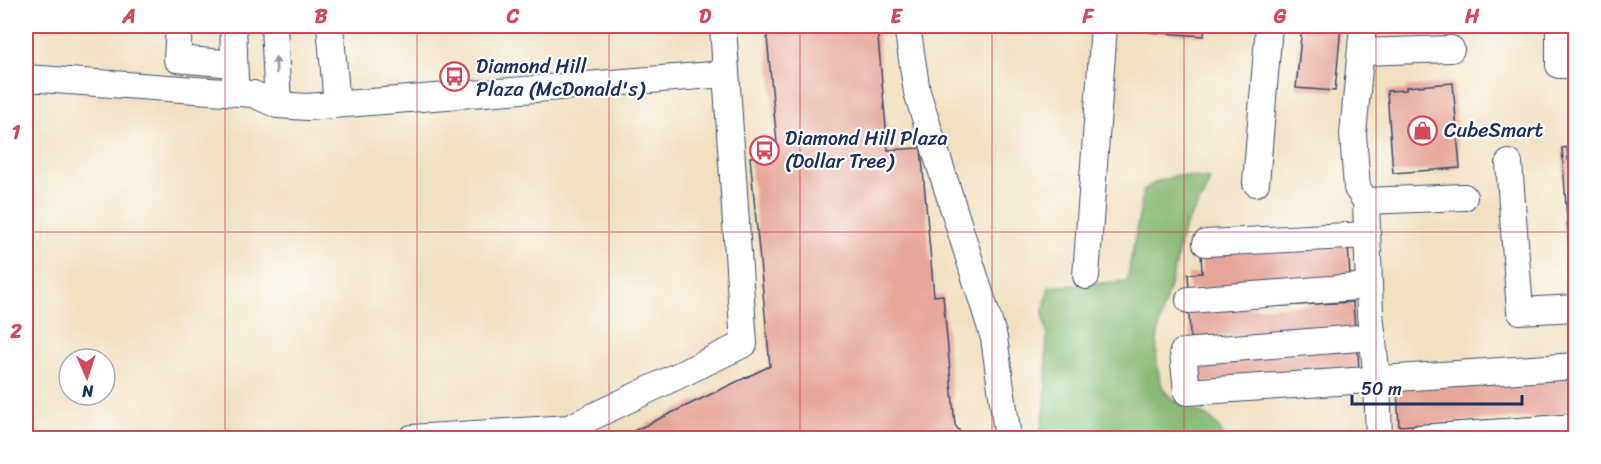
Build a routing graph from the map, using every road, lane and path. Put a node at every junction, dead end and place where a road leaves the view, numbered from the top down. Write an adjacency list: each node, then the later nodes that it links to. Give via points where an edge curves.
1 (179, 26): 13 (lane, via 177,59)
2 (233, 26): 13 (lane)
3 (274, 26): 19 (lane, one-way to 3)
4 (330, 26): 18 (lane)
5 (723, 26): 15 (lane)
6 (907, 26): 35 (lane, via 918,92 994,338)
7 (1104, 26): 26 (lane)
8 (1269, 26): 21 (lane)
9 (1363, 26): 12 (lane)
10 (1559, 26): 14 (lane, via 1559,65)
11 (1451, 49): 12 (lane)
12 (1361, 51): 23 (lane, via 1353,134 1357,188)
13 (234, 64): 17 (lane)
14 (1575, 65)
15 (725, 74): 18 (lane); 34 (lane, via 744,344 569,428)
16 (26, 78): 17 (lane)
17 (235, 93): 19 (lane, via 253,94)
18 (337, 104): 19 (lane)
19 (278, 105)
20 (1509, 163): 29 (lane, via 1520,311)
21 (1256, 183)
22 (1464, 197): 23 (lane)
23 (1366, 201): 24 (lane)
24 (1367, 235): 25 (lane); 27 (lane)
25 (1206, 243)
26 (1086, 276)
27 (1369, 286): 28 (lane); 30 (lane)
28 (1188, 300)
29 (1575, 308)
30 (1371, 337): 32 (lane); 32 (lane, via 1183,352 1187,392)
31 (1575, 366): 32 (lane)
32 (1377, 379): 36 (lane)
33 (1575, 427): 37 (lane)
34 (412, 438)
35 (1008, 438)
36 (1379, 438)
37 (1420, 438)

